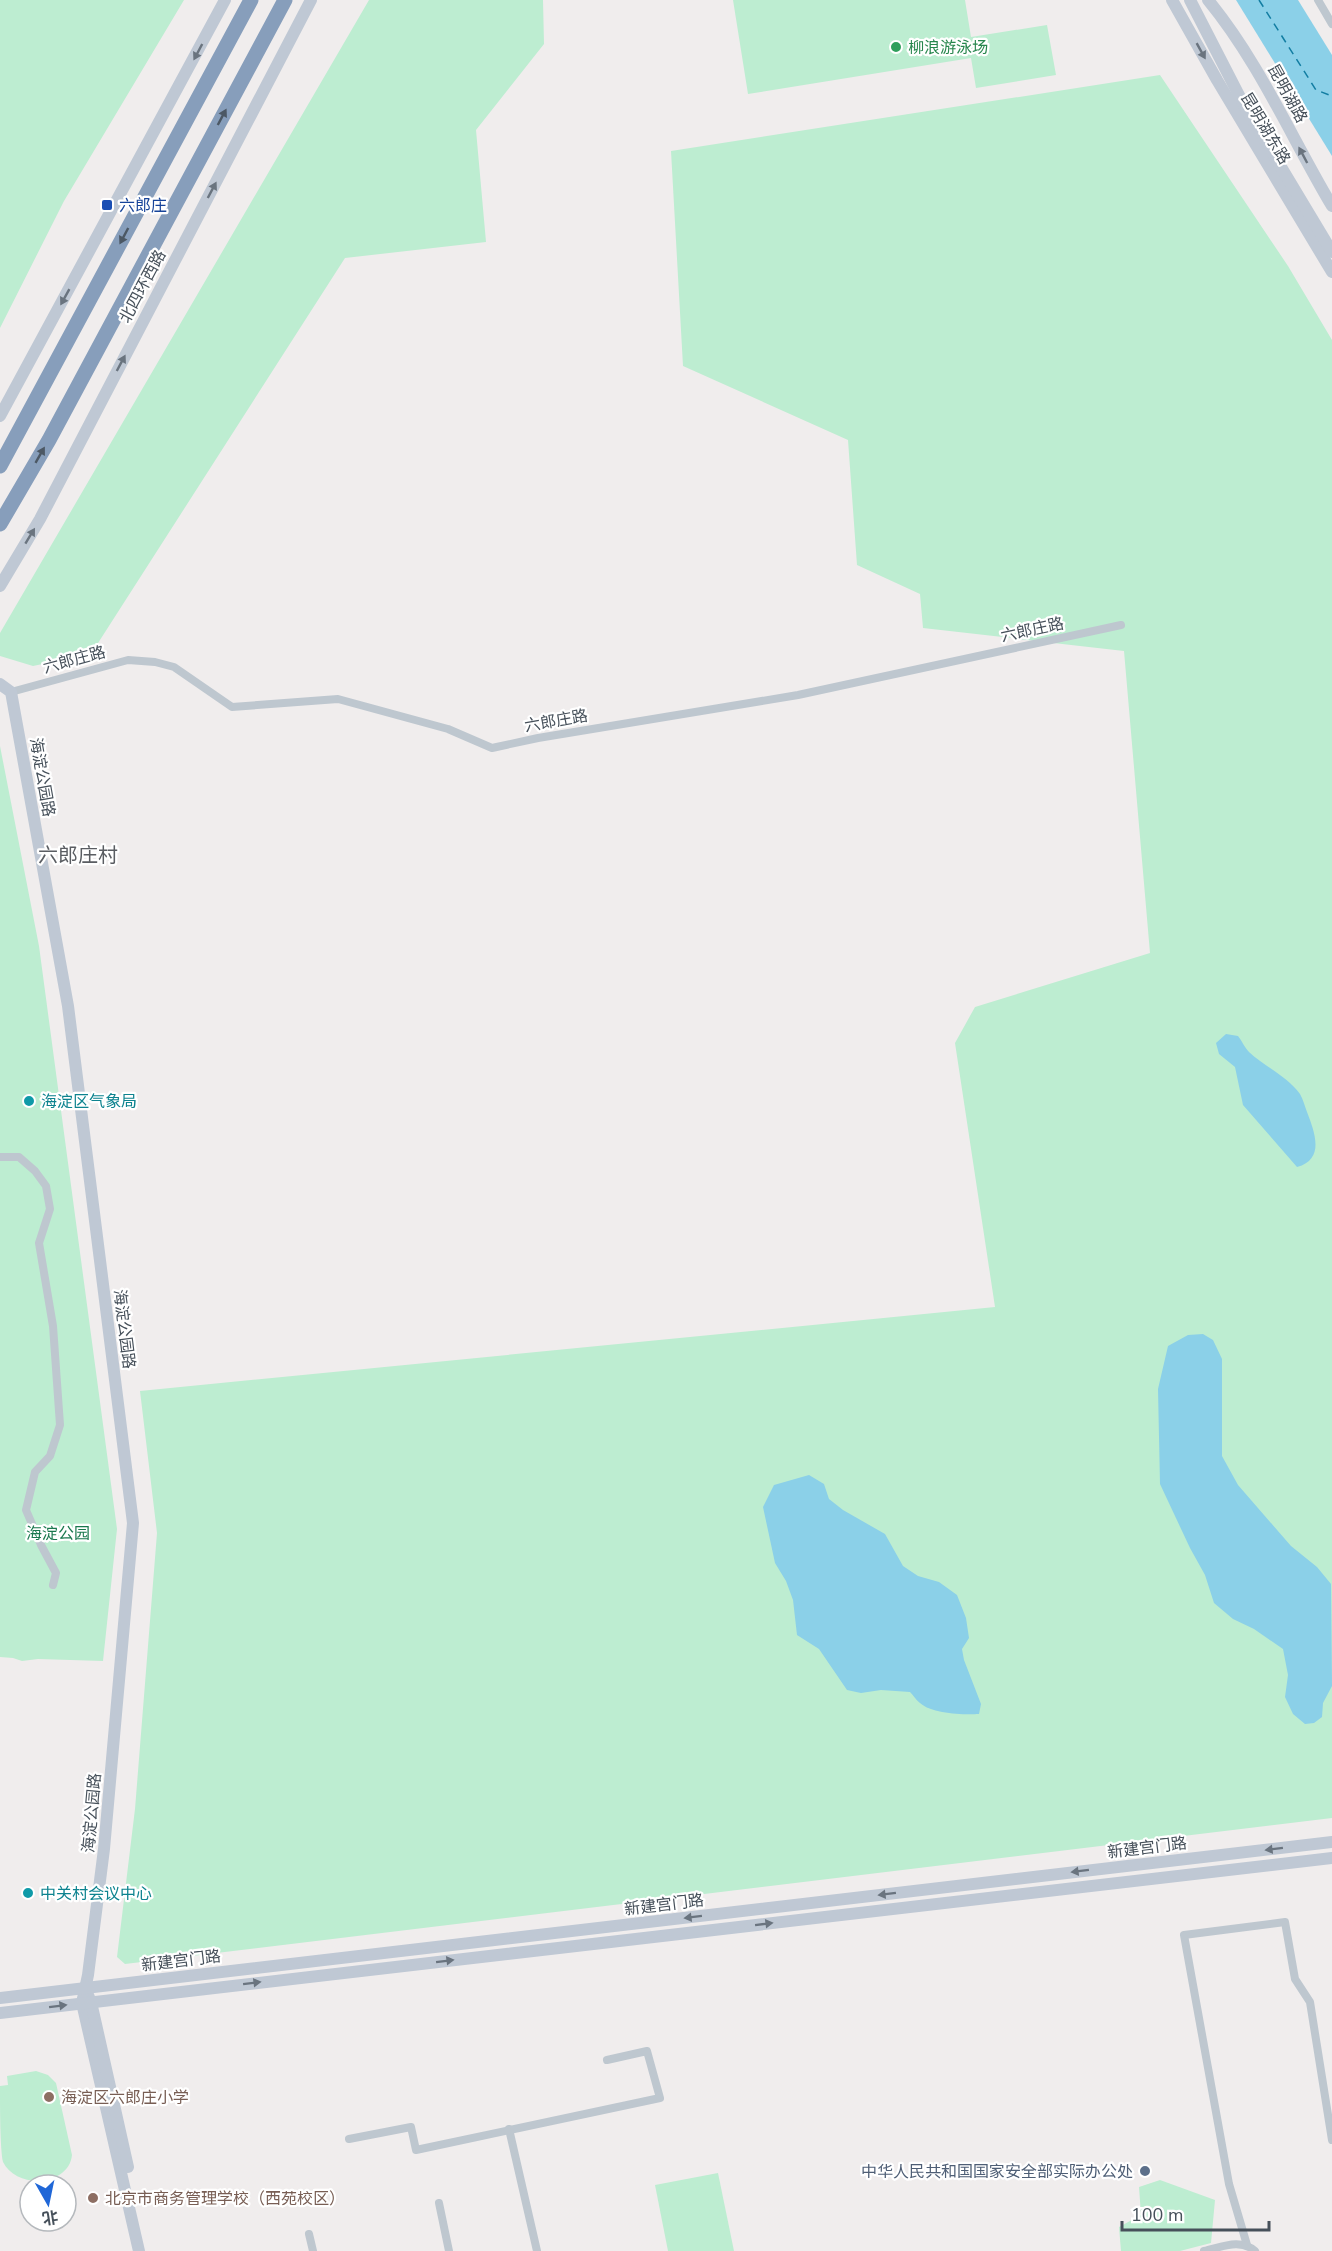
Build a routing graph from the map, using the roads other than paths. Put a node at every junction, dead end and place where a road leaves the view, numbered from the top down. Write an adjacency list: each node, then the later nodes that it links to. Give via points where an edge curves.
1 (225, 0): 13 (street, one-way to 13)
2 (251, 0): 14 (highway, one-way to 14)
3 (285, 0): 15 (highway, 北四环西路, one-way to 3)
4 (1172, 0): 12 (street, 昆明湖东路, one-way to 12)
5 (1190, 0): 11 (street, 昆明湖东路, via 1245,107)
6 (1208, 0): 10 (street, 昆明湖路, one-way to 6, via 1257,69 1231,27)
7 (1318, 0): 9 (street)
8 (311, 1): 16 (street, 北四环西路, one-way to 8, via 40,519)
9 (1332, 24)
10 (1332, 206)
11 (1332, 252)
12 (1332, 272)
13 (0, 416)
14 (0, 465)
15 (0, 524)
16 (0, 586)
17 (1121, 625): 19 (street, 六郎庄路, via 798,695 492,748 448,729 338,699 232,707 174,667 155,662 128,660)
18 (0, 684): 19 (street)
19 (12, 692): 24 (street, 海淀公园路, via 68,1006 133,1523 104,1849)
20 (0, 1158): 21 (street, via 19,1157 35,1171 46,1186 50,1209 39,1243 53,1326 60,1425 50,1456 35,1472 26,1510 56,1573)
21 (53, 1586)
22 (1332, 1842): 24 (street, 新建宫门路, one-way to 24)
23 (1332, 1858): 26 (street, 新建宫门路, one-way to 23)
24 (84, 1988): 25 (street, 新建宫门路); 26 (street, 海淀公园路)
25 (0, 1998)
26 (87, 2003): 27 (street, 新建宫门路, one-way to 26); 35 (street); 36 (street)
27 (0, 2013)
28 (607, 2061): 29 (street, via 648,2051 660,2098)
29 (509, 2129): 30 (street, via 416,2150 411,2127); 39 (street)
30 (349, 2139)
31 (1332, 2140): 34 (street, via 1310,2002 1294,1979 1285,1922 1184,1935 1229,2184)
32 (439, 2203): 38 (street)
33 (309, 2234): 37 (street)
34 (1247, 2245): 40 (street, via 1235,2243); 41 (street)
35 (139, 2251)
36 (147, 2251)
37 (313, 2251)
38 (449, 2251)
39 (537, 2251)
40 (1204, 2251)
41 (1255, 2251)

